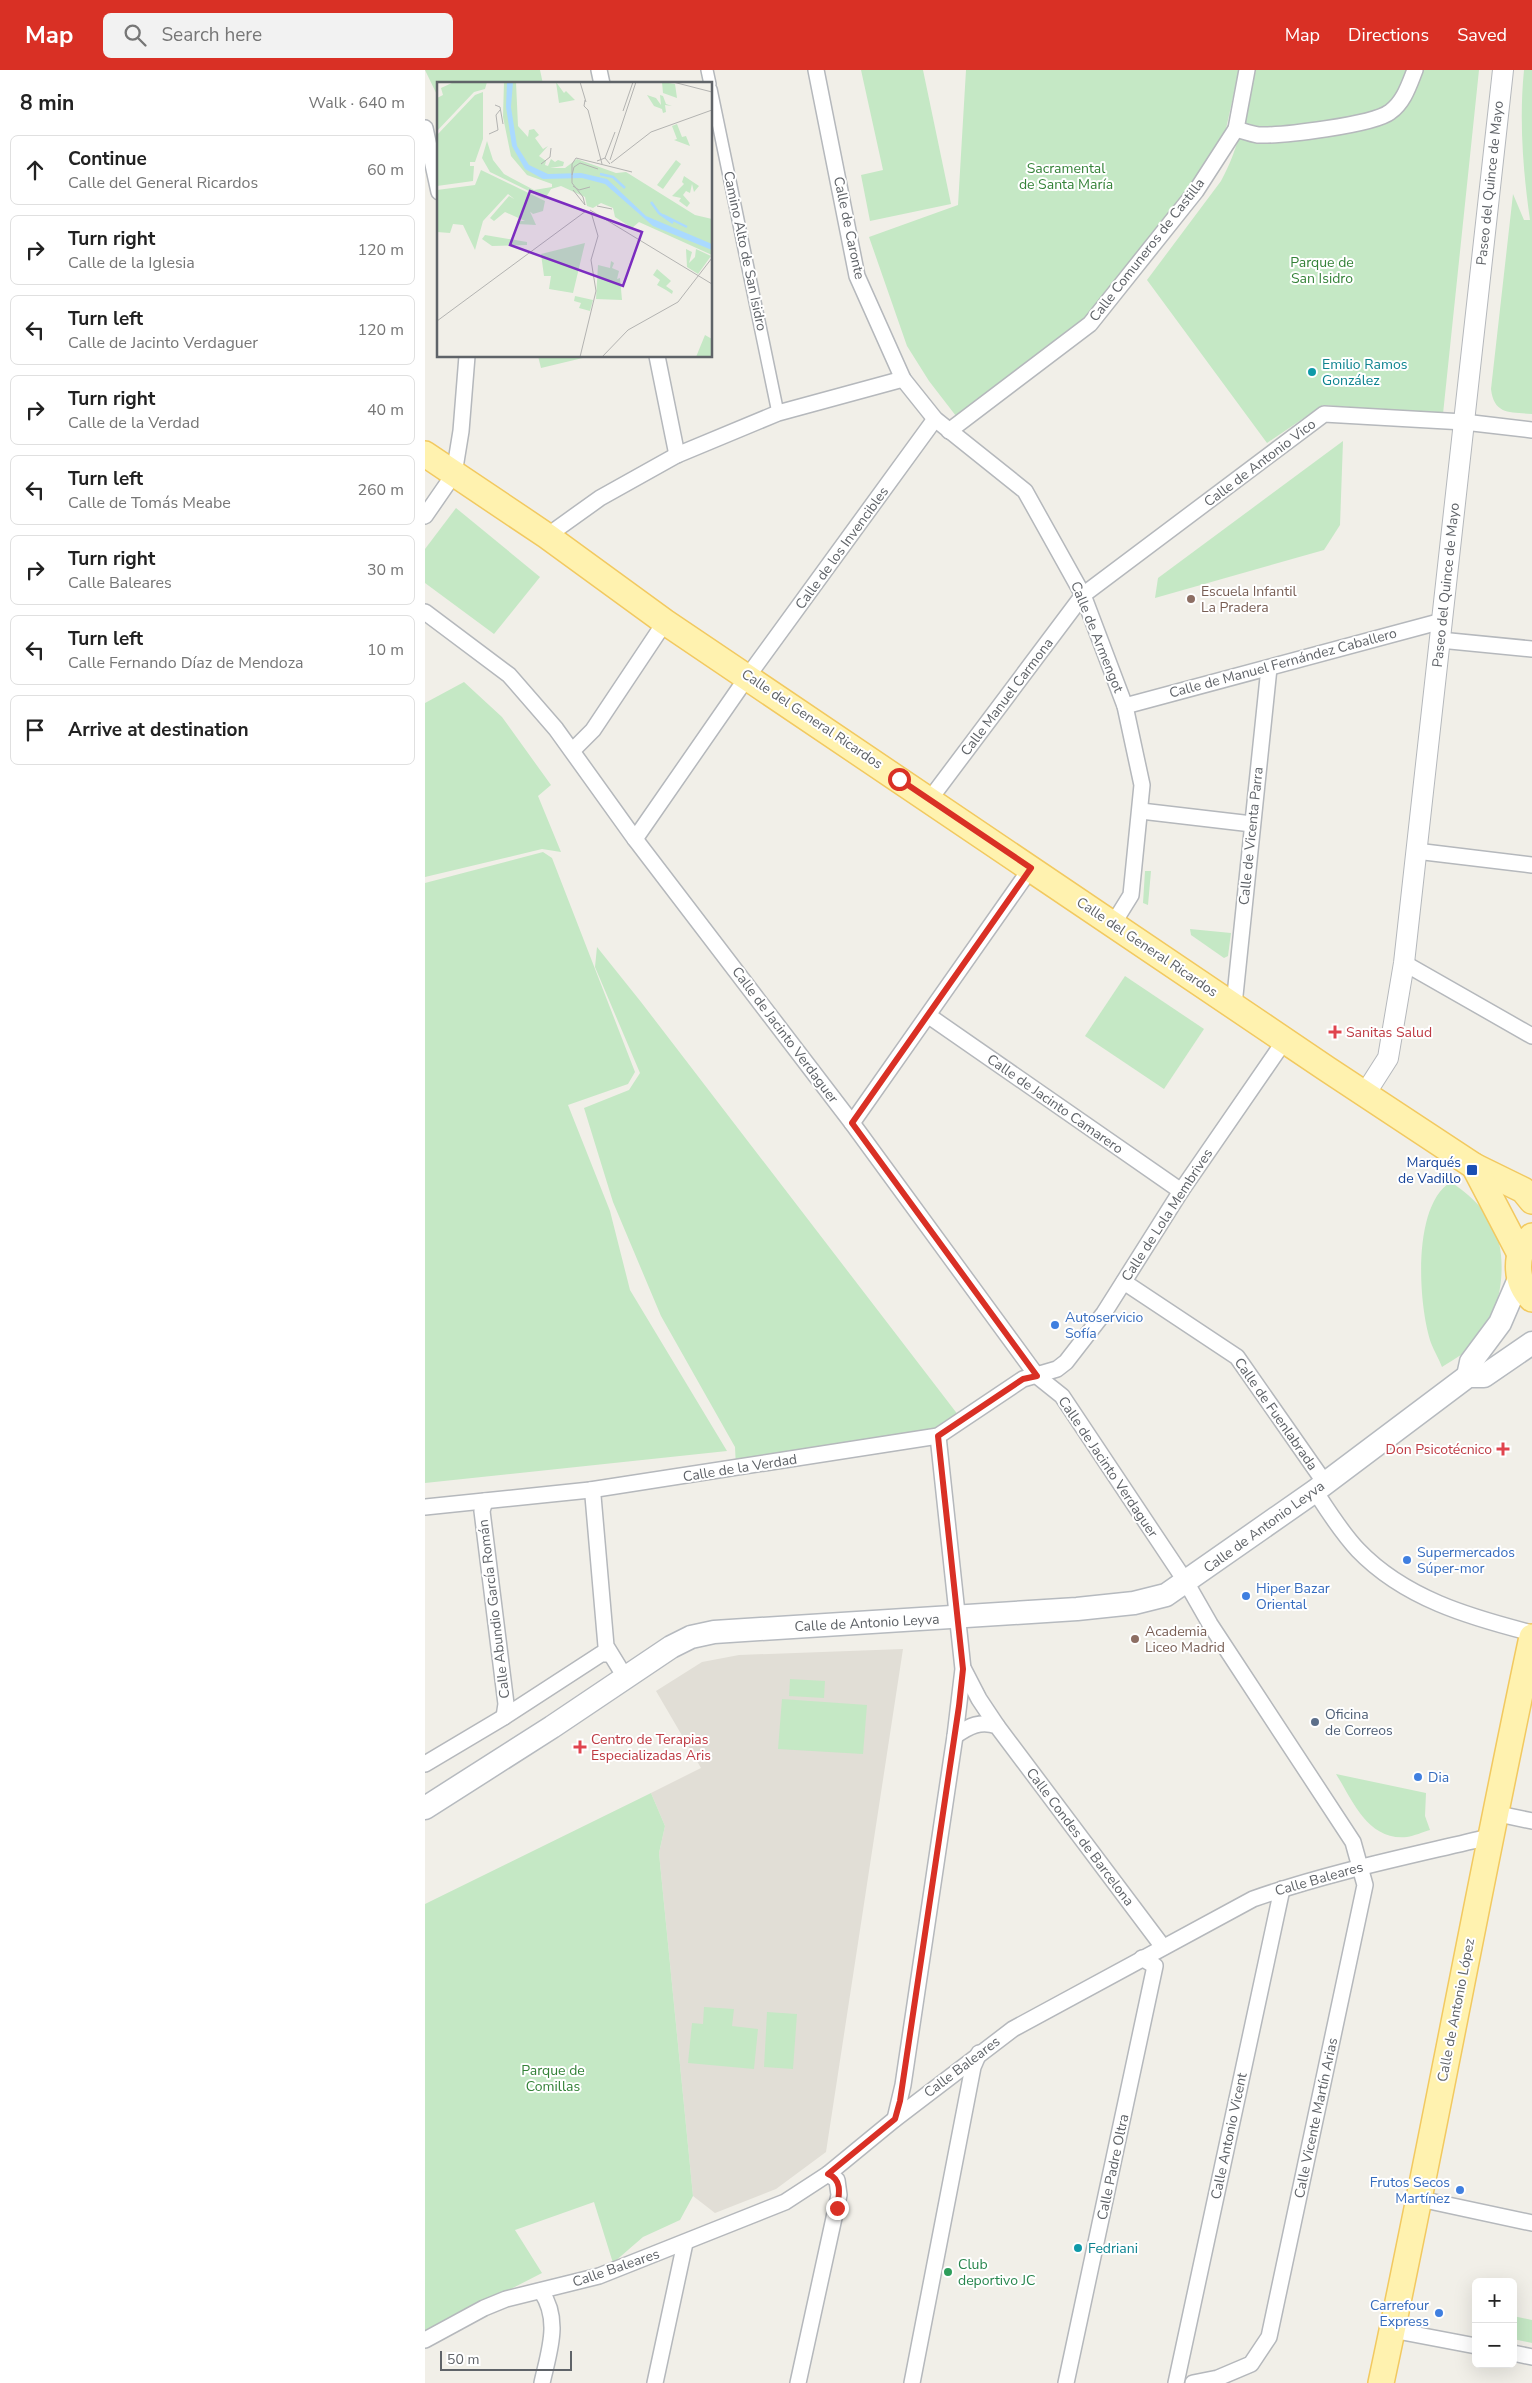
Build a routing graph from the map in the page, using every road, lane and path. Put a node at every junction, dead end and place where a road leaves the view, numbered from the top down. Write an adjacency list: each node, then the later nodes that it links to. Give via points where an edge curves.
1 (816, 70): 12 (street, Calle de Caronte, via 857,276)
2 (1247, 70): 7 (street, Calle Comuneros de Castilla)
3 (1415, 70): 7 (street, via 1405,96 1391,112 1375,120 1259,135)
4 (1503, 70): 15 (street, Paseo del Quince de Mayo)
5 (713, 99): 13 (street, Camino Alto de San Isidro)
6 (425, 128): 8 (street)
7 (1236, 129): 16 (street, Calle Comuneros de Castilla, via 1196,191 1090,324)
8 (430, 176): 9 (street)
9 (437, 188)
10 (467, 358): 20 (street)
11 (657, 358): 19 (street)
12 (903, 380): 13 (street); 14 (street, Calle de Armengot)
13 (778, 413): 19 (street)
14 (935, 419): 16 (street, Calle de Armengot); 29 (street, Calle de los Invencibles)
15 (1463, 422): 17 (street, Calle de Antonio Vico); 23 (street, Calle de Antonio Vico, via 1324,414); 26 (street, Paseo del Quince de Mayo)
16 (949, 430): 23 (street, Calle de Armengot, via 1025,491)
17 (1532, 430)
18 (425, 454): 20 (main road, Calle del General Ricardos)
19 (677, 456): 22 (street, via 600,498)
20 (454, 474): 21 (street); 22 (main road, Calle del General Ricardos)
21 (425, 516)
22 (547, 536): 25 (main road, Calle del General Ricardos)
23 (1083, 595): 30 (street, Calle de Armengot); 32 (street, Calle Manuel Carmona)
24 (425, 612): 31 (street, Calle de Jacinto Verdaguer, via 509,675)
25 (665, 622): 29 (main road, Calle del General Ricardos); 31 (street, via 593,730)
26 (1441, 630): 27 (street); 28 (street, Calle de Manuel Fernández Caballero); 36 (street, Paseo del Quince de Mayo)
27 (1532, 650)
28 (1269, 668): 30 (street, Calle de Manuel Fernández Caballero); 34 (street, Calle de Vicenta Parra)
29 (749, 676): 32 (main road, Calle del General Ricardos); 35 (street, Calle de los Invencibles)
30 (1125, 706): 33 (street, Calle de Armengot, via 1142,785)
31 (573, 750): 35 (street, Calle de Jacinto Verdaguer)
32 (931, 799): 38 (main road, Calle del General Ricardos)
33 (1141, 811): 34 (street); 39 (street, Calle de Armengot, via 1131,895)
34 (1251, 824): 41 (street, Calle de Vicenta Parra)
35 (635, 839): 46 (street, Calle de Jacinto Verdaguer)
36 (1416, 851): 37 (street); 40 (street, Paseo del Quince de Mayo)
37 (1532, 865)
38 (1031, 868): 39 (main road, Calle del General Ricardos); 42 (street)
39 (1113, 924): 41 (main road, Calle del General Ricardos)
40 (1404, 963): 43 (street); 45 (street, Paseo del Quince de Mayo, via 1388,1058)
41 (1234, 1005): 44 (main road, Calle del General Ricardos)
42 (929, 1016): 46 (street); 48 (street, Calle de Jacinto Camarero)
43 (1532, 1036)
44 (1285, 1040): 45 (main road, Calle del General Ricardos); 48 (street, Calle de Lola Membrives)
45 (1365, 1094): 47 (main road, Calle del General Ricardos)
46 (852, 1123): 54 (street, Calle de Jacinto Verdaguer)
47 (1475, 1166): 49 (main road, Calle del General Ricardos, via 1523,1190); 50 (main road, Calle del General Ricardos, via 1500,1212)
48 (1181, 1191): 51 (street, Calle de Lola Membrives)
49 (1532, 1200)
50 (1526, 1245): 52 (main road, via 1518,1266)
51 (1123, 1282): 54 (street, Calle de Lola Membrives, via 1066,1362); 57 (street, Calle de Fuenlabrada, via 1237,1357)
52 (1526, 1289): 55 (main road, via 1471,1362)
53 (1532, 1343): 55 (main road, Calle de Antonio Leyva, via 1483,1376)
54 (1037, 1376): 56 (street, Calle de la Verdad, via 1023,1379); 61 (street, Calle de Jacinto Verdaguer, via 1062,1396)
55 (1468, 1376): 57 (main road, Calle de Antonio Leyva)
56 (938, 1436): 58 (street, Calle de la Verdad); 62 (street)
57 (1320, 1487): 61 (main road, Calle de Antonio Leyva); 63 (street, Calle de Fuenlabrada, via 1357,1549 1398,1582 1469,1617)
58 (590, 1490): 59 (street, Calle de la Verdad); 65 (street)
59 (485, 1501): 60 (street, Calle de la Verdad); 68 (street, Calle Abundio García Román, via 482,1511 506,1704)
60 (425, 1507)
61 (1186, 1582): 62 (main road, Calle de Antonio Leyva, via 1166,1595 1134,1603); 76 (street, Calle de Jacinto Verdaguer, via 1210,1624 1353,1842)
62 (957, 1617): 66 (street); 67 (main road, Calle de Antonio Leyva, via 714,1632 691,1637 671,1647)
63 (1532, 1633)
64 (1532, 1637): 73 (main road, Calle de Antonio López)
65 (609, 1654): 67 (street); 68 (street, via 601,1654)
66 (963, 1669): 69 (street, Calle Condes de Barcelona); 70 (street)
67 (625, 1677): 72 (main road, Calle de Antonio Leyva)
68 (504, 1717): 71 (street)
69 (997, 1726): 70 (street, via 981,1723); 78 (street, Calle Condes de Barcelona)
70 (955, 1736): 81 (street, via 903,2085)
71 (425, 1764)
72 (425, 1808)
73 (1494, 1813): 74 (street); 75 (main road, Calle de Antonio López)
74 (1532, 1821)
75 (1489, 1837): 76 (street, Calle Baleares); 83 (main road, Calle de Antonio López)
76 (1361, 1867): 77 (street, Calle Baleares); 98 (street, Calle Vicente Martín Arias, via 1365,1885 1269,2337 1251,2364 1218,2378)
77 (1282, 1889): 78 (street, Calle Baleares, via 1253,1899); 97 (street, Calle Antonio Vicent)
78 (1163, 1946): 79 (street, Calle Baleares)
79 (1142, 1958): 80 (street, Calle Baleares, via 1013,2029); 96 (street, Calle Padre Oltra, via 1155,1966)
80 (979, 2053): 81 (street, Calle Baleares); 95 (street, via 973,2067)
81 (895, 2119): 82 (street, Calle Baleares)
82 (828, 2174): 85 (street, Calle Baleares, via 785,2202); 94 (street, via 837,2180 839,2195)
83 (1420, 2199): 84 (street); 87 (main road, Calle de Antonio López)
84 (1532, 2223)
85 (685, 2243): 86 (street, Calle Baleares, via 599,2276); 93 (street)
86 (541, 2291): 88 (street, Calle Baleares, via 484,2308); 92 (street, via 552,2313 553,2329)
87 (1392, 2330): 89 (street); 99 (main road, Calle de Antonio López)
88 (425, 2340)
89 (1472, 2345)
90 (1517, 2354): 91 (street)
91 (1532, 2357)
92 (541, 2383)
93 (655, 2383)
94 (799, 2383)
95 (913, 2383)
96 (1067, 2383)
97 (1176, 2383)
98 (1193, 2383)
99 (1381, 2383)

